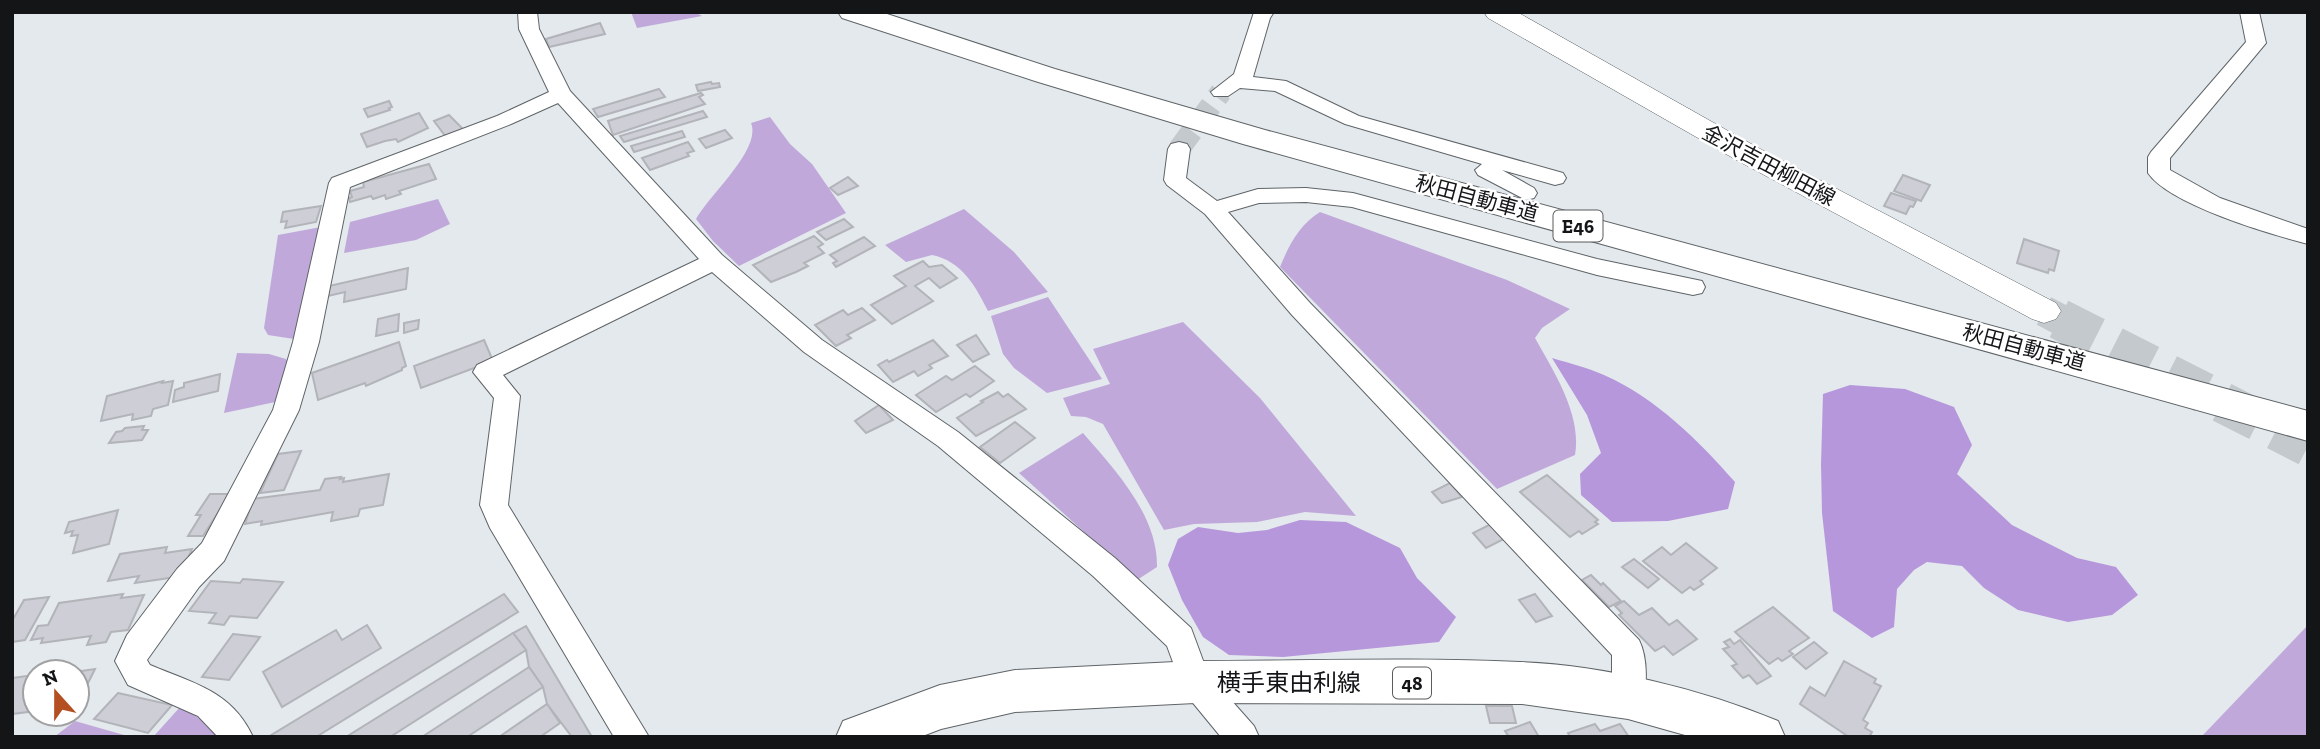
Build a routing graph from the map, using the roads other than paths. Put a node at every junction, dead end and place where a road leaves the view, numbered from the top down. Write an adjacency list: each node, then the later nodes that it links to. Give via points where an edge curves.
1 (527, 12): 8 (street, via 528,29)
2 (852, 12): 17 (main road, 秋田自動車道 / E46, via 1254,137)
3 (903, 12): 10 (main road, 秋田自動車道 / E46, via 1248,117)
4 (1265, 12): 7 (street, via 1243,77)
5 (1497, 12): 15 (main road, 金沢吉田柳田線, via 1751,156)
6 (2249, 12): 12 (street, via 2256,43 2159,157 2158,173 2231,214)
7 (1236, 82): 10 (street, via 1279,85 1352,120); 10 (street, via 1221,92 1269,97 1363,138)
8 (561, 94): 13 (street); 20 (street, via 340,183 306,342 286,410 213,552 138,645 131,662 139,675 210,706)
9 (1179, 149): 11 (street, via 1175,180)
10 (1540, 185): 16 (main road, 秋田自動車道 / E46)
11 (1213, 209): 14 (street, via 1258,196 1353,200 1597,267); 19 (street, via 1384,397 1628,650)
12 (2308, 237)
13 (713, 261): 18 (street, via 813,346 948,439 1104,567 1180,638); 21 (street, via 486,372 507,396 494,505)
14 (1693, 287)
15 (2044, 311)
16 (2308, 405)
17 (2308, 426)
18 (1195, 682): 19 (main road, 横手東由利線 / 48, via 1522,683); 22 (main road, 横手東由利線 / 48, via 1015,691 940,707); 23 (street)
19 (1628, 697): 24 (main road, 横手東由利線 / 48)
20 (236, 737)
21 (632, 737)
22 (860, 737)
23 (1242, 737)
24 (1761, 737)

